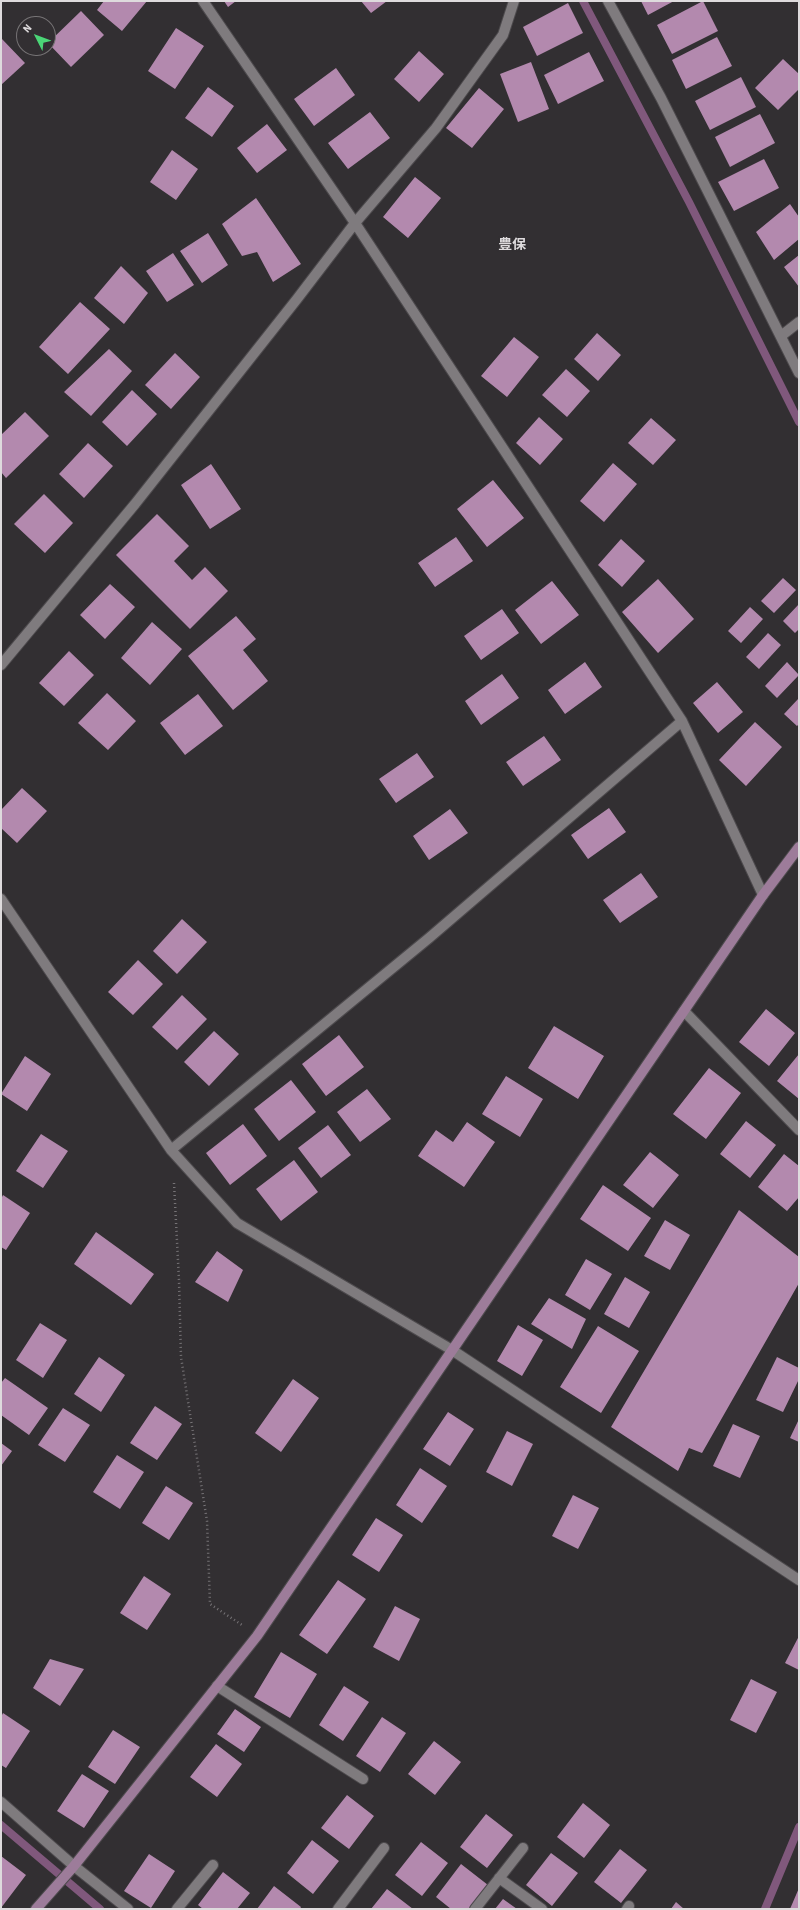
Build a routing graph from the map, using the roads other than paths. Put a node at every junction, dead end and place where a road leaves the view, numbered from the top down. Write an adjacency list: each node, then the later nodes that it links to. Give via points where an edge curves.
1 (203, 1): 4 (street)
2 (514, 1): 4 (street, via 503,35 436,128)
3 (608, 1): 6 (street, via 661,98)
4 (355, 223): 8 (street, via 140,498); 9 (street)
5 (799, 322): 6 (street)
6 (781, 336): 7 (street)
7 (799, 373)
8 (1, 665)
9 (682, 721): 11 (street); 15 (street, via 429,938)
10 (799, 847): 11 (street)
11 (763, 895): 13 (street)
12 (1, 899): 15 (street)
13 (684, 1011): 14 (street); 16 (street)
14 (799, 1130)
15 (171, 1150): 16 (street, via 237,1223)
16 (452, 1350): 17 (street); 18 (street, via 257,1636)
17 (799, 1580)
18 (216, 1686): 19 (street); 24 (street)
19 (363, 1779)
20 (1, 1802): 24 (street)
21 (384, 1848): 29 (street)
22 (523, 1848): 25 (street)
23 (213, 1865): 28 (street)
24 (74, 1866): 26 (street); 27 (street)
25 (499, 1878): 30 (street); 31 (street)
26 (36, 1909)
27 (128, 1909)
28 (177, 1909)
29 (338, 1909)
30 (475, 1909)
31 (542, 1909)

